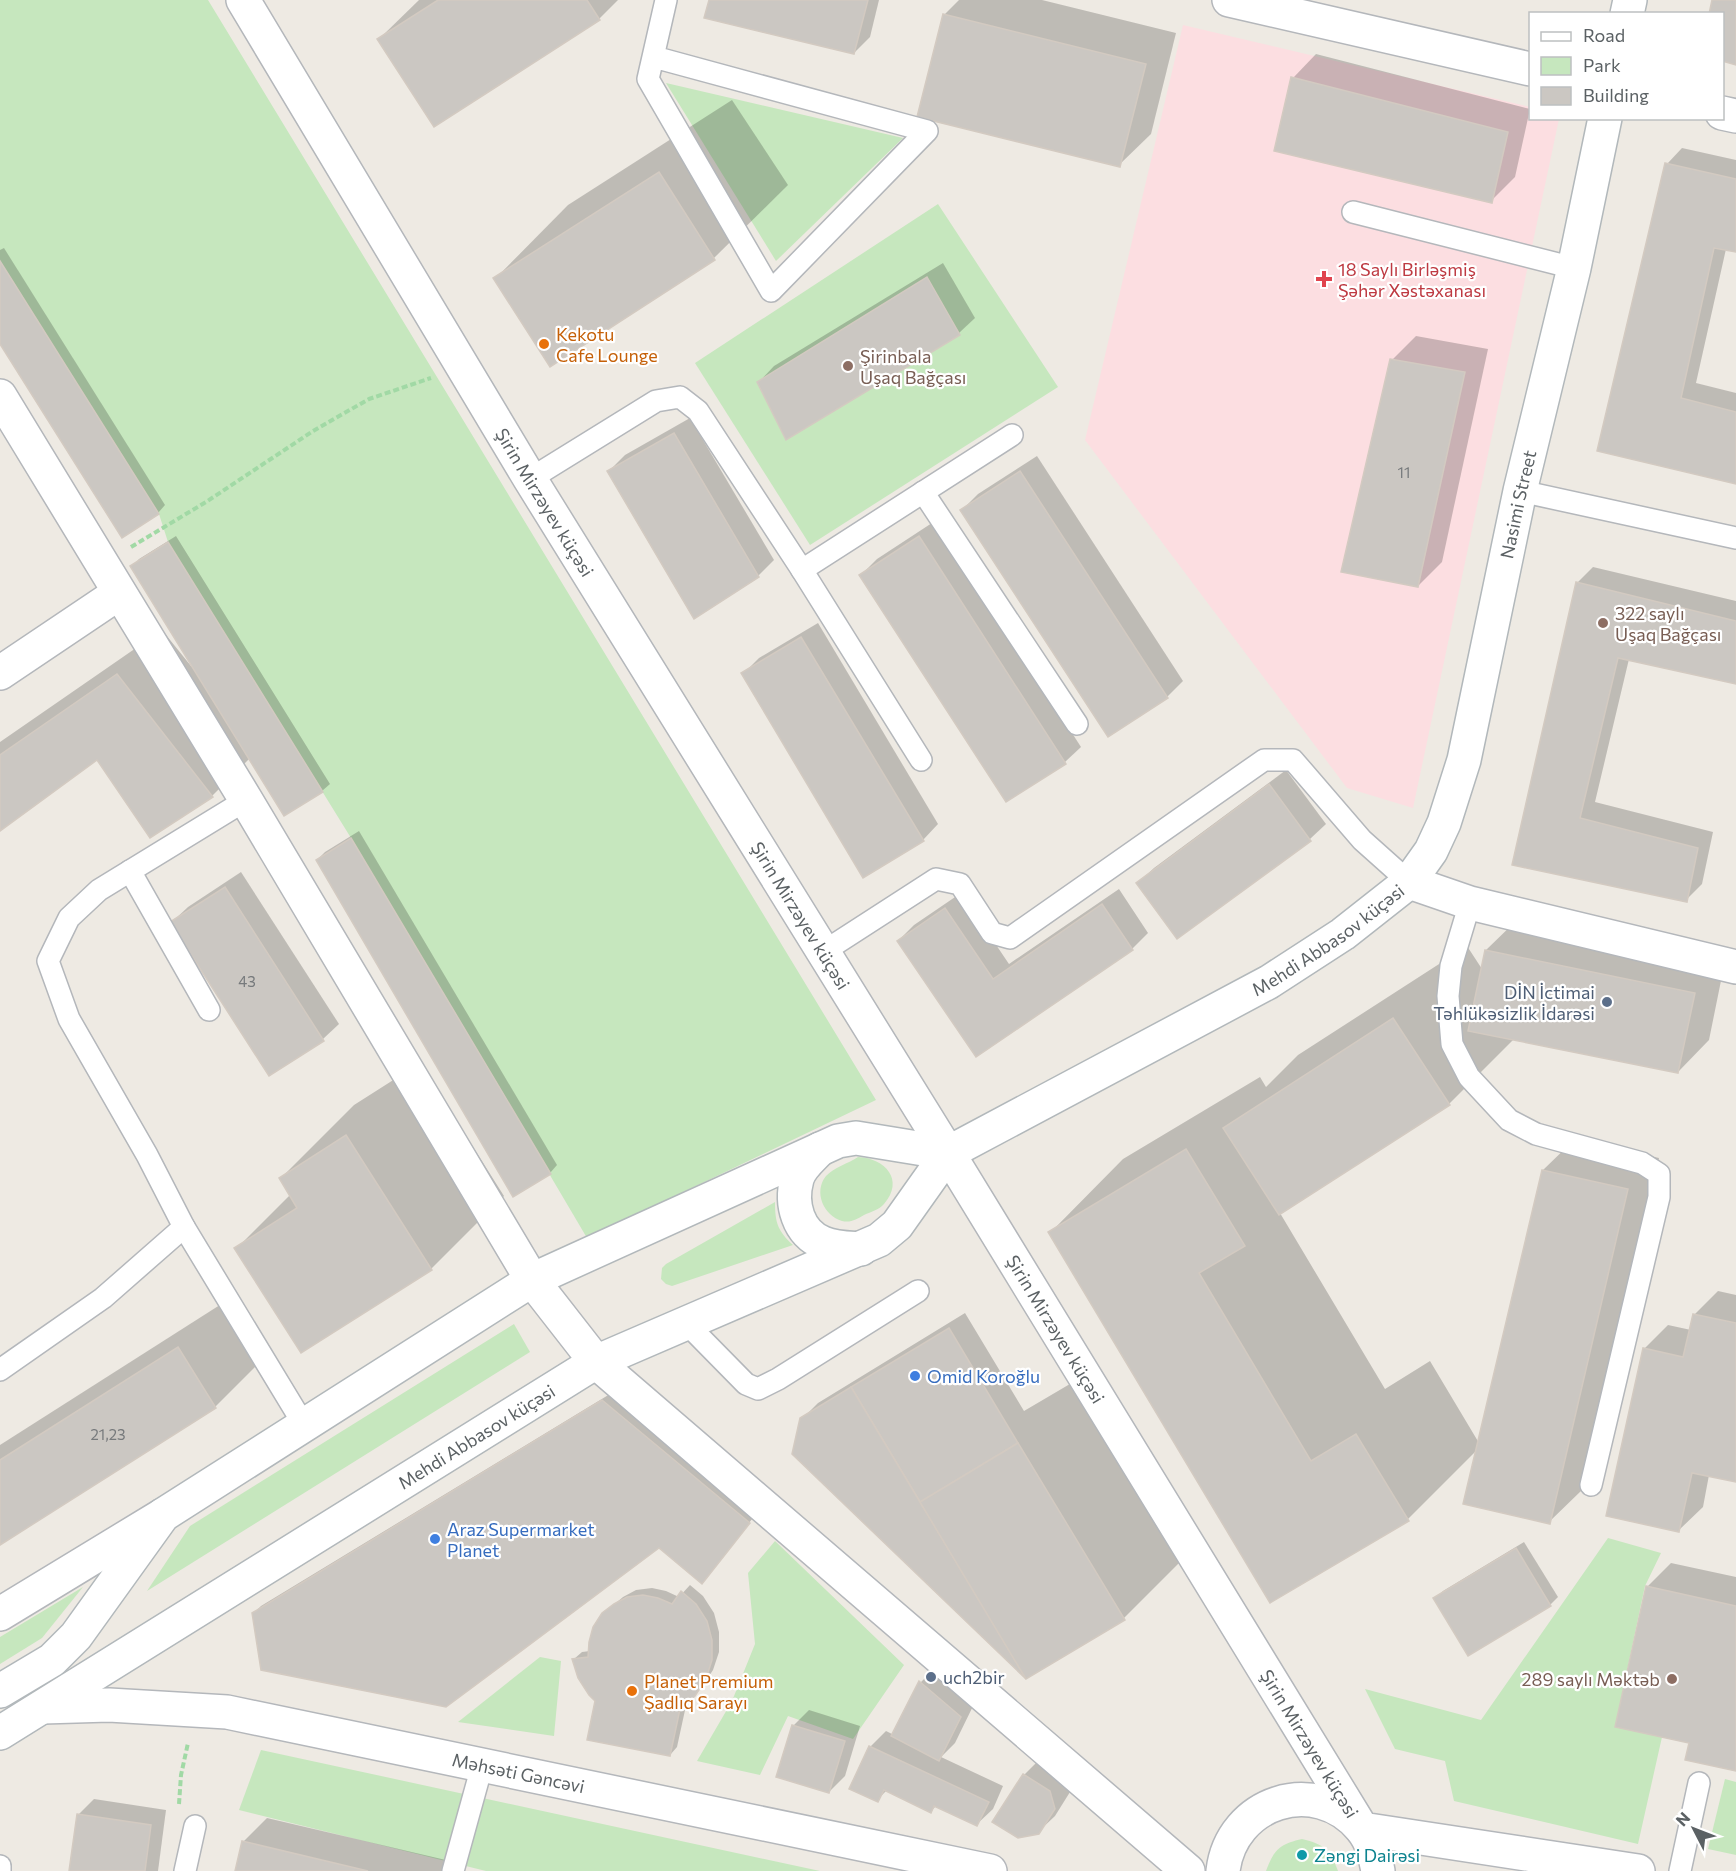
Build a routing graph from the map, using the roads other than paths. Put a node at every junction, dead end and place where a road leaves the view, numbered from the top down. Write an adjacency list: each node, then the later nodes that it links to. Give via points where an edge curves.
1 (243, 0): 11 (street, Şirin Mirzəyev küçəsi)
2 (666, 0): 4 (lane)
3 (1229, 0): 5 (street)
4 (654, 57): 4 (lane, via 904,125 927,131 771,291 648,79)
5 (1529, 69)
6 (1605, 120): 8 (street, Nasimi Street)
7 (1353, 212): 8 (lane)
8 (1574, 268): 12 (street, Nasimi Street)
9 (0, 396): 16 (street)
10 (1012, 435): 13 (lane)
11 (530, 479): 15 (lane, via 656,401 680,398 698,411); 24 (street, Şirin Mirzəyev küçəsi)
12 (1520, 491): 14 (lane); 22 (street, Nasimi Street, via 1464,760 1444,823 1431,851)
13 (923, 492): 15 (lane); 18 (lane)
14 (1736, 538)
15 (802, 570): 19 (lane)
16 (119, 593): 17 (street); 20 (street)
17 (0, 673)
18 (1077, 724)
19 (921, 760)
20 (246, 800): 21 (lane); 31 (street)
21 (130, 872): 26 (lane); 29 (lane, via 99,890 69,918 48,961 69,1019)
22 (1409, 882): 23 (street, Mehdi Abbasov küçəsi); 24 (lane, via 1362,840 1293,760 1264,760 1010,938 992,933 960,884 936,879); 28 (street, Mehdi Abbasov küçəsi, via 1343,934 1269,982)
23 (1470, 903): 25 (street, Mehdi Abbasov küçəsi); 37 (lane, via 1451,966 1448,996 1452,1044 1469,1077 1509,1120 1536,1134 1642,1162 1659,1174 1659,1197)
24 (823, 952): 28 (street, Şirin Mirzəyev küçəsi)
25 (1736, 967)
26 (209, 1010)
27 (820, 1149): 28 (street, via 856,1138); 30 (street, via 797,1178 798,1220 807,1233 822,1243); 31 (street)
28 (948, 1154): 30 (street, Mehdi Abbasov küçəsi, via 897,1225); 46 (street, Şirin Mirzəyev küçəsi)
29 (184, 1227): 35 (lane, via 103,1298); 36 (lane)
30 (861, 1249): 33 (street, Mehdi Abbasov küçəsi)
31 (532, 1280): 34 (street); 36 (street)
32 (918, 1291): 33 (lane, via 758,1389 746,1384)
33 (687, 1323): 34 (street, Mehdi Abbasov küçəsi)
34 (596, 1362): 41 (street, Mehdi Abbasov küçəsi); 52 (street)
35 (0, 1370)
36 (304, 1425): 38 (street)
37 (1591, 1485)
38 (163, 1515): 39 (street); 40 (street, via 76,1636 52,1660)
39 (0, 1614)
40 (0, 1691)
41 (43, 1707): 42 (street, Mehdi Abbasov küçəsi); 43 (street, Məhsəti Gəncəvi, via 110,1705 227,1712)
42 (0, 1733)
43 (482, 1766): 50 (lane); 51 (street, Məhsəti Gəncəvi)
44 (1699, 1783): 55 (lane)
45 (195, 1827): 49 (lane)
46 (1375, 1855): 53 (street, via 1345,1813 1322,1802 1298,1799 1274,1804 1252,1815 1235,1833); 54 (street)
47 (0, 1866): 48 (lane)
48 (0, 1871)
49 (184, 1871)
50 (453, 1871)
51 (990, 1871)
52 (1188, 1871)
53 (1223, 1871)
54 (1638, 1871)
55 (1680, 1871)

